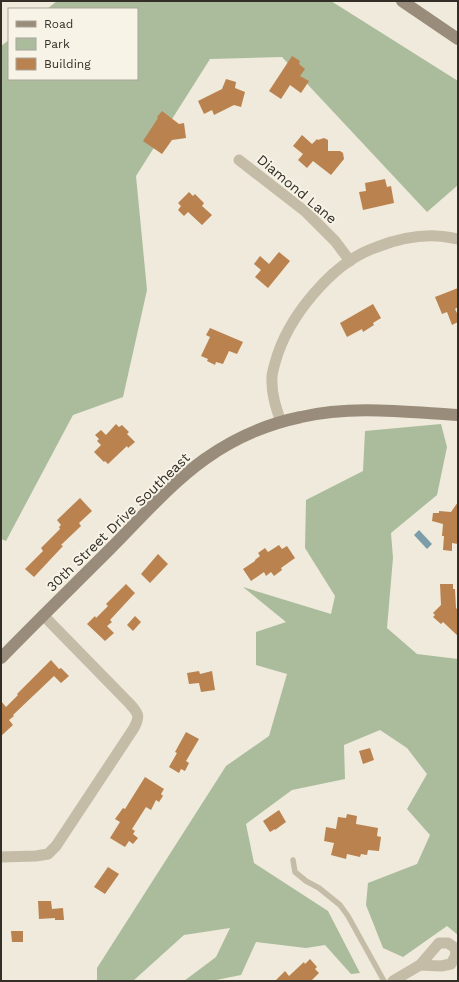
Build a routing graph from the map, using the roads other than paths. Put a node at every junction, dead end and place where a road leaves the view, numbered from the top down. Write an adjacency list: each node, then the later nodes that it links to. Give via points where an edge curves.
1 (402, 1): 2 (main road)
2 (458, 39)
3 (239, 160): 5 (street, Diamond Lane, via 306,212)
4 (458, 238): 5 (street, via 436,236 407,239 376,247)
5 (350, 260): 7 (street, via 314,294 294,320 279,348 272,377 274,404)
6 (458, 415): 7 (main road, 30th Street Drive Southeast, via 343,411 302,416)
7 (281, 422): 8 (main road, 30th Street Drive Southeast, via 231,443 190,471)
8 (43, 615): 9 (main road, 30th Street Drive Southeast); 10 (street, via 137,711 138,718 134,728 56,846 48,854)
9 (1, 658)
10 (1, 856)
11 (293, 860): 13 (lane, via 295,872 335,901 348,916)
12 (420, 965): 14 (street)
13 (384, 981)
14 (393, 981)

